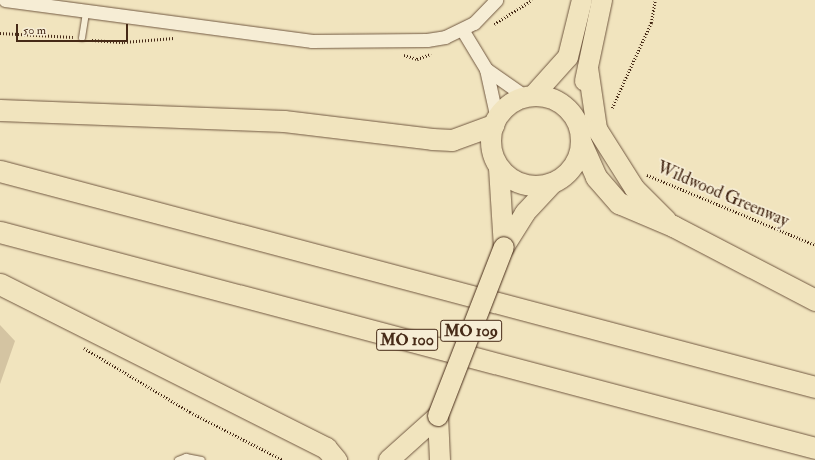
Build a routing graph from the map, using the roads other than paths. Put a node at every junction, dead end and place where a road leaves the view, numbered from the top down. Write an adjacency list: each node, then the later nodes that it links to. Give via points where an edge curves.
1 (5, 0): 5 (street)
2 (496, 0): 6 (street)
3 (582, 0): 10 (main road, via 568,57)
4 (602, 0): 8 (main road, MO 109)
5 (86, 12): 6 (street, via 312,41 427,40); 7 (lane)
6 (463, 30): 9 (street)
7 (82, 38)
8 (588, 68): 13 (main road, MO 109); 17 (main road, via 597,129 635,189)
9 (486, 69): 10 (street); 12 (street)
10 (530, 97): 12 (main road, via 506,107); 13 (main road, via 562,104)
11 (0, 110): 12 (highway, via 284,121 452,140)
12 (495, 122): 14 (main road, MO 109, via 491,147)
13 (580, 135): 16 (main road, MO 109, via 571,170); 17 (highway, via 607,192 635,212)
14 (499, 168): 16 (main road, via 523,184); 19 (main road, MO 109)
15 (0, 171): 22 (highway)
16 (553, 183): 19 (main road, MO 109, via 525,213)
17 (673, 226): 21 (highway)
18 (0, 232): 24 (highway, MO 100)
19 (504, 247): 23 (main road, MO 109, bridge)
20 (0, 284): 27 (highway, via 326,448)
21 (815, 300)
22 (815, 387)
23 (438, 416): 28 (main road, MO 109); 29 (main road, MO 109)
24 (815, 448)
25 (178, 460): 26 (lane, via 186,457)
26 (202, 460)
27 (336, 460)
28 (389, 460)
29 (440, 460)

